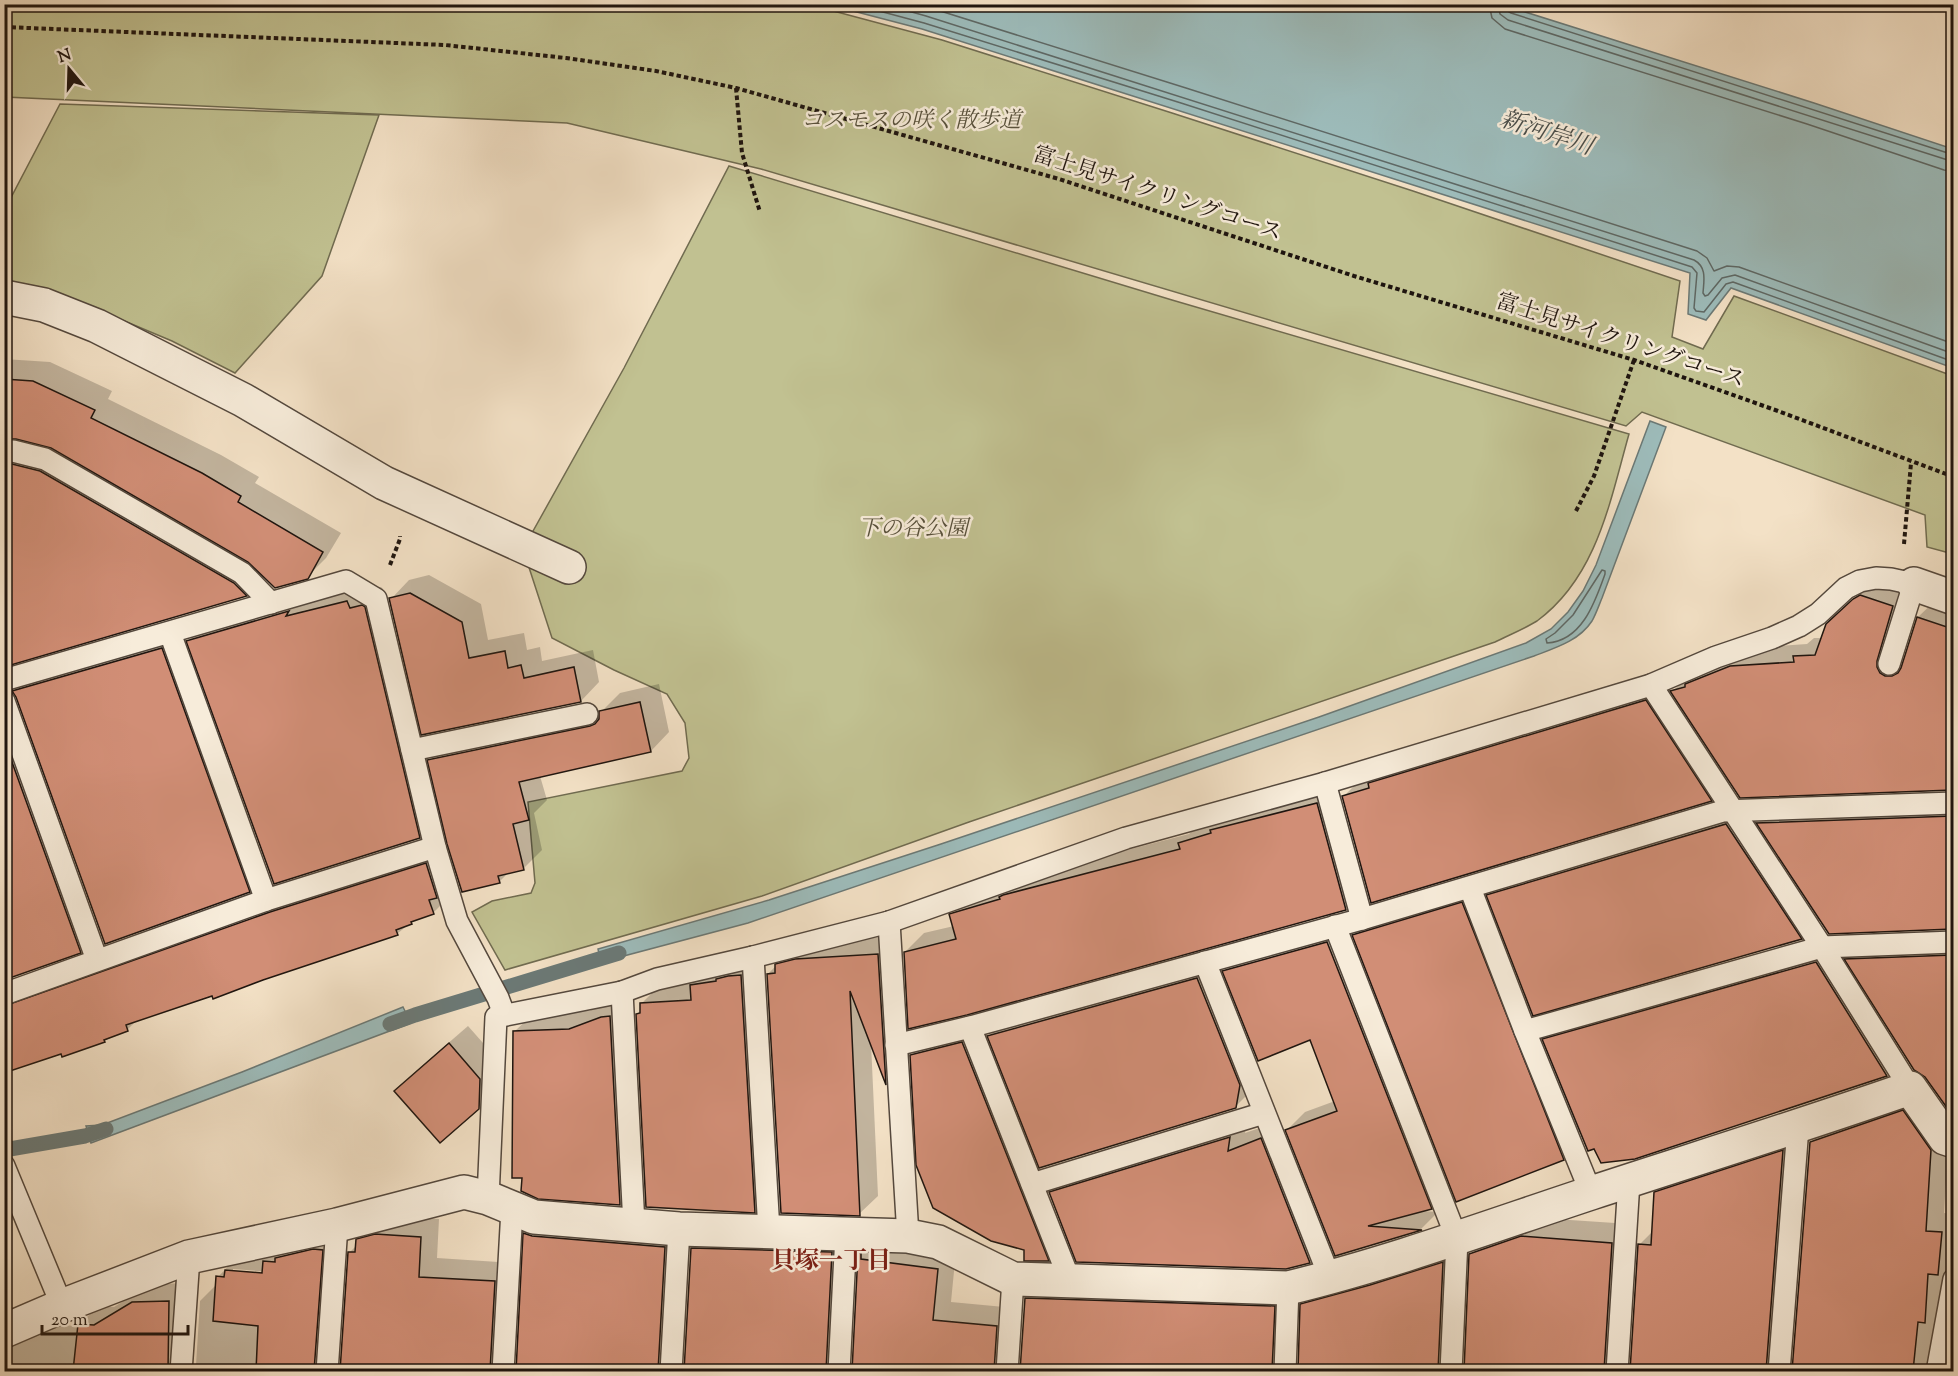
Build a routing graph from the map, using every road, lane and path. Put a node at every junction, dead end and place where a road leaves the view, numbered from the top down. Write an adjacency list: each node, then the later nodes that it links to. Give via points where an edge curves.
1 (4, 27): 2 (path, 富士見サイクリングコース, via 445,45 566,58)
2 (736, 88): 3 (path, via 742,153); 5 (path, 富士見サイクリングコース, via 1059,179 1354,276)
3 (760, 212)
4 (4, 297): 9 (street, via 44,304 97,326 243,400)
5 (1634, 360): 7 (path, 富士見サイクリングコース); 10 (path, via 1594,476)
6 (4, 452): 15 (lane, via 45,459 242,573)
7 (1911, 463): 8 (path, 富士見サイクリングコース); 12 (path, via 1904,537)
8 (1953, 477)
9 (384, 483): 11 (street); 14 (path, via 400,539)
10 (1576, 511)
11 (569, 567)
12 (1909, 583): 13 (street); 17 (lane); 19 (lane, via 1876,578 1860,581 1799,626)
13 (1953, 598)
14 (376, 599): 15 (lane, via 346,581); 22 (lane)
15 (271, 603): 16 (lane)
16 (170, 633): 18 (lane); 28 (lane)
17 (1888, 664)
18 (4, 680)
19 (1651, 685): 23 (lane); 25 (lane)
20 (4, 701): 35 (lane)
21 (587, 714): 22 (lane)
22 (412, 750): 26 (lane)
23 (1325, 783): 29 (lane); 30 (lane, via 1126,838)
24 (1953, 803): 25 (lane)
25 (1731, 810): 27 (lane); 33 (lane)
26 (435, 847): 28 (lane); 39 (lane, via 457,921)
27 (1470, 888): 29 (lane); 41 (lane)
28 (266, 900): 35 (lane)
29 (1362, 919): 31 (lane)
30 (889, 922): 34 (lane); 42 (lane)
31 (1335, 926): 36 (lane); 58 (lane)
32 (1953, 942): 33 (lane)
33 (1822, 947): 41 (lane); 43 (lane)
34 (753, 957): 37 (lane, via 657,979); 55 (lane)
35 (97, 960): 38 (lane)
36 (1205, 962): 40 (lane); 44 (lane)
37 (622, 992): 39 (lane); 53 (lane)
38 (4, 994)
39 (501, 1006): 51 (lane, via 496,1017)
40 (970, 1027): 42 (lane); 49 (lane)
41 (1525, 1031): 50 (lane)
42 (896, 1045): 57 (lane)
43 (1910, 1089): 45 (street); 46 (street, via 1945,1138)
44 (1264, 1113): 49 (lane); 60 (lane)
45 (1798, 1127): 48 (street); 76 (lane)
46 (1953, 1141)
47 (4, 1166): 65 (lane)
48 (1629, 1181): 50 (street); 75 (lane)
49 (1032, 1184): 63 (lane)
50 (1592, 1193): 58 (street)
51 (500, 1204): 52 (street, via 464,1192); 53 (street, via 534,1217); 69 (lane)
52 (337, 1224): 59 (street); 68 (lane)
53 (634, 1225): 54 (street)
54 (679, 1228): 55 (street); 70 (lane)
55 (769, 1231): 56 (street)
56 (846, 1234): 57 (street); 71 (lane)
57 (908, 1236): 61 (street, via 938,1242)
58 (1457, 1239): 60 (street); 74 (lane)
59 (189, 1257): 65 (street); 67 (lane)
60 (1330, 1278): 64 (street)
61 (1013, 1279): 63 (street); 72 (lane)
62 (1953, 1279): 77 (lane)
63 (1070, 1281): 64 (street)
64 (1288, 1288): 73 (lane)
65 (62, 1306): 66 (street)
66 (4, 1331)
67 (181, 1371)
68 (327, 1371)
69 (503, 1371)
70 (671, 1371)
71 (839, 1371)
72 (1007, 1371)
73 (1285, 1371)
74 (1451, 1371)
75 (1617, 1371)
76 (1779, 1371)
77 (1937, 1371)

